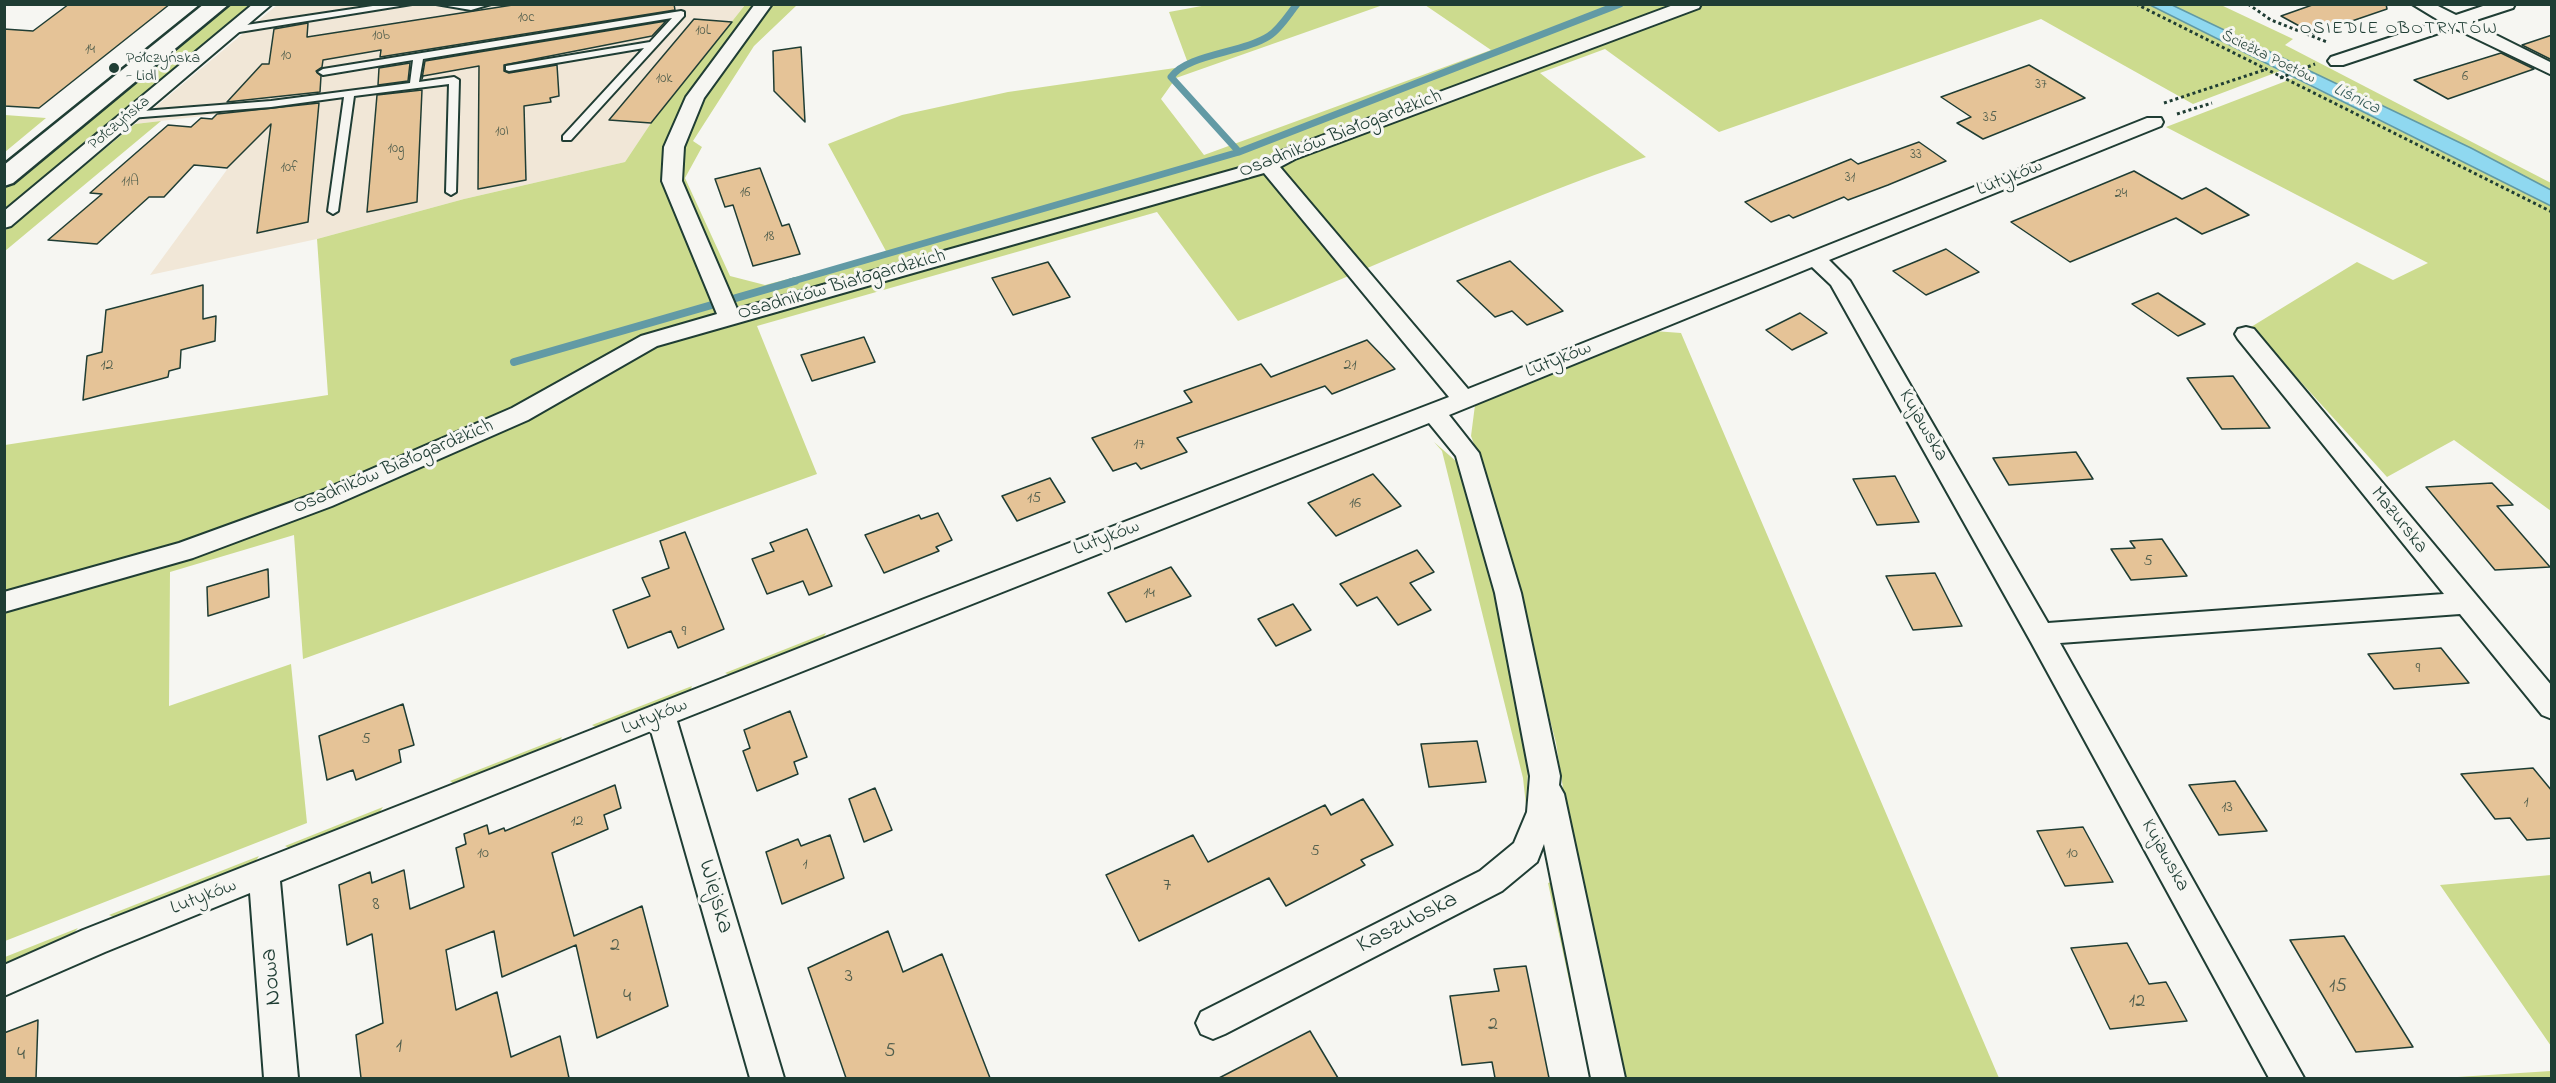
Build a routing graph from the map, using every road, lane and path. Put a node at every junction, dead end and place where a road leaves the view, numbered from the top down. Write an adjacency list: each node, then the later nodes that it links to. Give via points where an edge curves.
1 (218, 4): 29 (street, Połczyńska)
2 (264, 4): 13 (street, Połczyńska)
3 (408, 4): 13 (lane)
4 (440, 4): 5 (lane)
5 (488, 4)
6 (764, 4): 35 (street, via 695,98 674,147 672,181)
7 (1693, 4): 28 (street, Osadników Białogardzkich, via 1416,106 1288,155)
8 (2136, 4): 21 (path, Ścieżka Poetów)
9 (2248, 4): 16 (path, via 2271,20 2326,41)
10 (2420, 4): 12 (street)
11 (2507, 4): 12 (street)
12 (2456, 23): 16 (street); 19 (street)
13 (233, 30): 25 (street, Połczyńska)
14 (654, 44): 15 (lane, via 681,14); 18 (lane); 27 (lane)
15 (418, 57): 20 (lane); 22 (lane)
16 (2345, 59)
17 (2311, 65): 21 (path)
18 (509, 68)
19 (2552, 70)
20 (323, 72)
21 (2279, 78): 32 (path, Ścieżka Poetów)
22 (414, 86): 23 (lane); 30 (lane, via 454,80)
23 (350, 95): 25 (lane); 31 (lane)
24 (2212, 103): 26 (path)
25 (130, 115): 33 (street, Połczyńska)
26 (2154, 122): 34 (street, Lutyków)
27 (567, 138)
28 (1269, 166): 35 (street, Osadników Białogardzkich); 37 (street)
29 (4, 178)
30 (451, 192)
31 (333, 212)
32 (2552, 212)
33 (4, 222)
34 (1813, 257): 37 (street, Lutyków); 41 (street, Kujawska, via 1839,281)
35 (726, 307): 39 (street, Osadników Białogardzkich, via 649,341 519,414 323,500 184,551)
36 (2246, 334): 40 (street, Mazurska)
37 (1464, 399): 38 (street, Lutyków)
38 (1433, 412): 43 (street, Lutyków); 44 (street, Kaszubska, via 1467,453 1508,593)
39 (4, 602)
40 (2465, 603): 41 (street); 42 (street, Mazurska)
41 (2041, 634): 51 (street, Kujawska)
42 (2552, 707)
43 (661, 716): 45 (street, Lutyków); 49 (street, Wiejska)
44 (1545, 776): 47 (street, Kaszubska, via 1542,812 1526,852 1491,881); 50 (street, Kaszubska)
45 (264, 875): 46 (street, Lutyków, via 94,941); 48 (street, Nowa)
46 (4, 981)
47 (1213, 1023)
48 (281, 1078)
49 (767, 1078)
50 (1608, 1078)
51 (2287, 1078)

